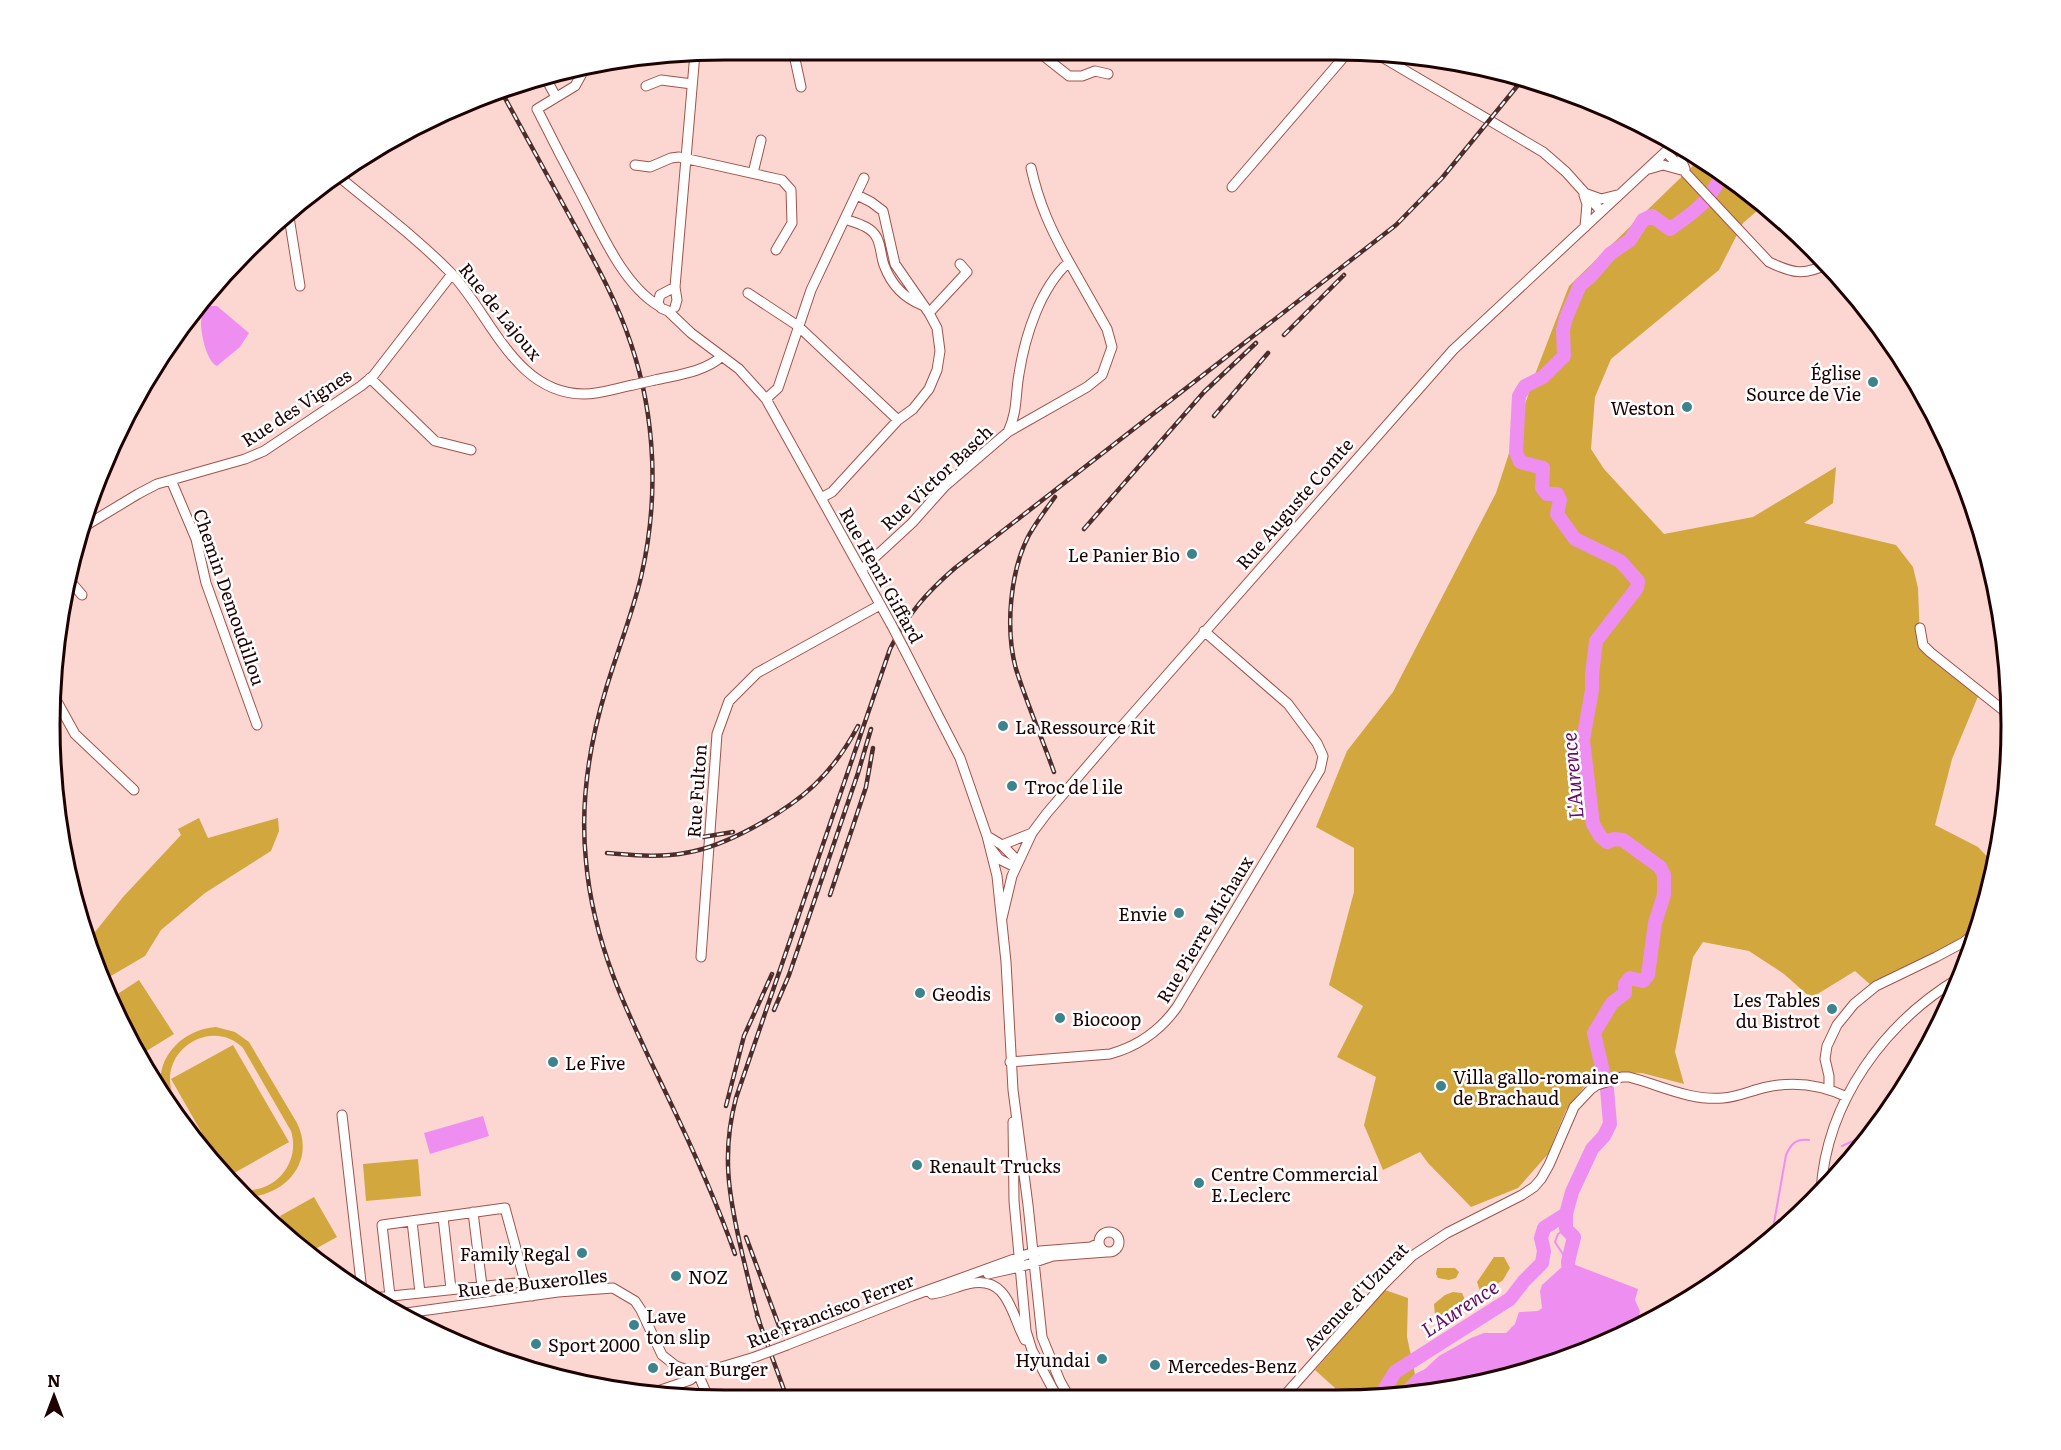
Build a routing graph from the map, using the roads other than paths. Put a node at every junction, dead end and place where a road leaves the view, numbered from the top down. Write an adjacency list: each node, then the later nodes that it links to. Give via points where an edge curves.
1 (795, 60): 11 (street)
2 (1049, 60): 6 (street, via 1069,76 1095,71)
3 (1341, 60): 25 (street)
4 (694, 61): 9 (street)
5 (1392, 62): 26 (street, via 1532,144)
6 (1108, 74)
7 (580, 77): 12 (street, via 575,86)
8 (549, 84): 12 (street)
9 (692, 84): 10 (street, via 661,80); 17 (street)
10 (646, 86)
11 (801, 87)
12 (556, 97): 41 (street, via 537,109 612,254 644,294)
13 (761, 140): 22 (street)
14 (1668, 149): 15 (street, Rue Auguste Comte)
15 (1665, 152): 20 (street); 21 (street, Rue Auguste Comte)
16 (1682, 157): 20 (street)
17 (686, 158): 18 (street, via 671,158 650,167); 22 (street); 39 (street)
18 (635, 165)
19 (1031, 168): 34 (street, Rue Victor Basch, via 1050,230)
20 (1685, 171): 21 (street, via 1663,165); 36 (street, via 1769,262 1802,273)
21 (1644, 172): 27 (street, Rue Auguste Comte)
22 (753, 173): 33 (street, via 782,180 791,190 792,223)
23 (864, 178): 28 (street)
24 (344, 181): 37 (street, Rue de Lajoux)
25 (1232, 188)
26 (1584, 193): 27 (street, via 1601,199); 29 (street); 32 (street)
27 (1619, 194): 29 (street, Rue Auguste Comte)
28 (857, 195): 30 (street); 42 (street, via 883,211 895,264)
29 (1601, 212): 32 (street, Rue Auguste Comte)
30 (845, 219): 42 (street, via 866,226 877,237 884,265 896,287 909,300); 44 (street)
31 (289, 223): 38 (street)
32 (1585, 227): 59 (street, Rue Auguste Comte, via 1453,350)
33 (776, 250)
34 (1069, 262): 49 (street, Rue Victor Basch, via 1057,273 1024,346 1015,416); 49 (street, Rue Victor Basch, via 1107,329 1112,347 1106,365 1102,375 1087,387)
35 (960, 264): 43 (street, via 967,272)
36 (1819, 269)
37 (452, 274): 45 (street, Rue de Lajoux, bridge, via 520,366 538,381 558,390 586,394 633,385 702,368); 46 (street, Rue des Vignes)
38 (300, 286)
39 (673, 292): 41 (street, via 677,300); 41 (street, via 662,294)
40 (748, 292): 44 (street)
41 (665, 305): 45 (street, Rue Henri Giffard, via 682,326)
42 (922, 305): 43 (street)
43 (929, 313): 48 (street, via 937,328 937,370 929,389)
44 (798, 326): 47 (street, via 778,388); 48 (street)
45 (722, 356): 47 (street, Rue Henri Giffard)
46 (370, 378): 50 (street, via 435,441); 51 (street, Rue des Vignes, via 264,451)
47 (766, 399): 52 (street, Rue Henri Giffard)
48 (898, 420): 52 (street)
49 (1008, 432): 54 (street, Rue Victor Basch, via 945,486)
50 (471, 450)
51 (171, 480): 53 (street, Rue des Vignes, via 138,494); 62 (street, Chemin Demoudillou, via 196,539 206,583)
52 (821, 498): 54 (street, Rue Henri Giffard)
53 (92, 522)
54 (861, 570): 57 (street, Rue Henri Giffard)
55 (75, 587): 56 (street)
56 (82, 595)
57 (880, 604): 65 (street, Rue Henri Giffard, bridge, via 957,750); 70 (street, Rue Fulton, via 757,673 729,701 717,734)
58 (1920, 628): 61 (street, via 1923,645 1930,652)
59 (1204, 631): 64 (street, Rue Auguste Comte); 72 (street, Rue Pierre Michaux, via 1288,704 1317,743 1323,756 1320,770 1178,1007 1158,1029 1135,1045 1110,1054)
60 (60, 708): 63 (street, via 75,734)
61 (2001, 708)
62 (257, 725)
63 (134, 790)
64 (1032, 833): 66 (street); 67 (street, Rue Auguste Comte)
65 (988, 839): 66 (street); 67 (street, via 999,859); 68 (street, Rue Henri Giffard)
66 (1002, 845): 67 (street)
67 (1017, 864): 68 (street, Rue Auguste Comte)
68 (1002, 918): 72 (street)
69 (1965, 941): 73 (street, via 1876,986 1854,1004 1827,1046)
70 (701, 957)
71 (1947, 986): 75 (street, via 1922,1002 1879,1044)
72 (1010, 1062): 74 (street)
73 (1829, 1089): 75 (street, Avenue d'Uzurat); 106 (street, Avenue d'Uzurat, via 1787,1084 1708,1098 1681,1094 1629,1077 1597,1085 1574,1107 1549,1166 1534,1187 1447,1233 1413,1256)
74 (1013, 1090): 81 (street); 82 (street)
75 (1847, 1097): 77 (street, via 1829,1142)
76 (342, 1115): 90 (street)
77 (1822, 1178)
78 (473, 1212): 79 (street); 91 (street, via 505,1208); 92 (street)
79 (443, 1217): 80 (street); 93 (street)
80 (412, 1221): 94 (street); 95 (street, via 382,1225)
81 (1030, 1229): 85 (street); 87 (street)
82 (1017, 1232): 83 (street); 87 (street)
83 (1018, 1243): 87 (street); 88 (street, via 1014,1256)
84 (1099, 1243): 85 (street); 86 (street); 86 (street, via 1104,1232 1117,1235 1118,1247)
85 (1048, 1251): 87 (street)
86 (1107, 1252): 87 (street)
87 (1027, 1261): 88 (street); 89 (street); 100 (street, via 1026,1331); 105 (street, via 1042,1337)
88 (1004, 1263): 89 (street)
89 (974, 1275): 97 (street, Rue Francisco Ferrer)
90 (361, 1281)
91 (525, 1282): 92 (street); 96 (street)
92 (482, 1286): 93 (street)
93 (451, 1289): 94 (street)
94 (420, 1293): 95 (street)
95 (390, 1296): 98 (street)
96 (532, 1296): 99 (street, Rue de Buxerolles); 101 (street, Rue de Buxerolles, via 618,1290 635,1301 662,1355 676,1366)
97 (912, 1296): 100 (street, via 941,1293 970,1283 988,1283 1007,1299); 101 (street, Rue Francisco Ferrer, bridge, via 755,1358)
98 (385, 1297)
99 (414, 1312)
100 (1032, 1350): 104 (street)
101 (698, 1374): 102 (street, Rue Francisco Ferrer); 103 (street)
102 (669, 1387)
103 (705, 1390)
104 (1053, 1390)
105 (1065, 1390)
106 (1289, 1390)

